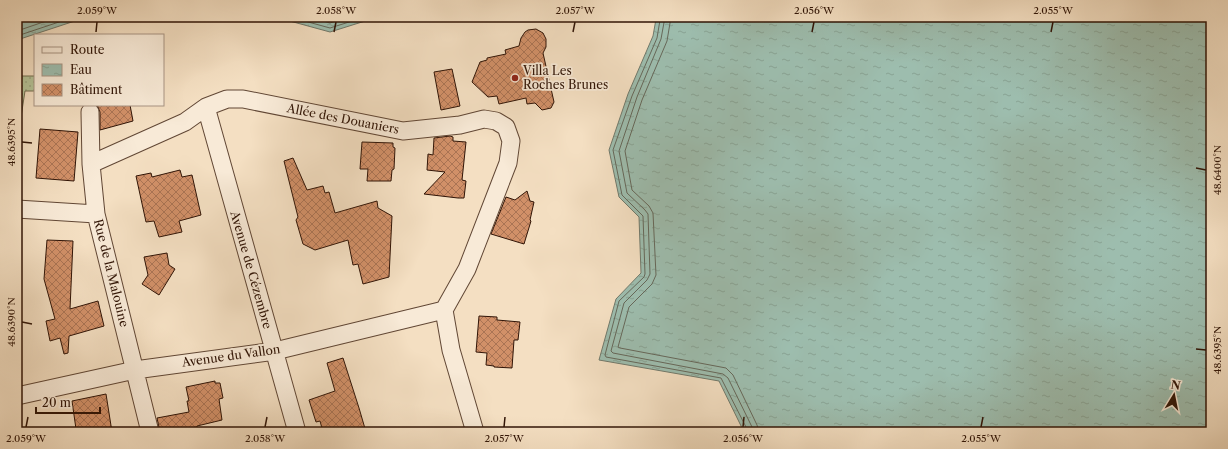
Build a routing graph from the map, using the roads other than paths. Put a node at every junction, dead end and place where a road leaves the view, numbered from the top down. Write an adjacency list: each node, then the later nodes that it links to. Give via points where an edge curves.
1 (206, 107): 3 (street, Allée des Douaniers, via 185,122); 6 (street, Allée des Douaniers, via 227,99 243,99 403,131 460,125 484,119 496,121 506,127 511,141 508,163 467,269); 7 (street, Avenue de Cézembre)
2 (90, 112): 3 (street, Rue de la Malouine)
3 (91, 164): 5 (street, Rue de la Malouine)
4 (17, 209): 5 (street)
5 (96, 214): 8 (street, Rue de la Malouine)
6 (444, 310): 7 (street, Avenue du Vallon); 12 (street, via 451,350)
7 (274, 351): 8 (street, Avenue du Vallon); 11 (street, Avenue de Cézembre)
8 (135, 370): 9 (street, Avenue du Vallon); 10 (street, Rue de la Malouine)
9 (17, 396)
10 (150, 432)
11 (297, 432)
12 (475, 432)

